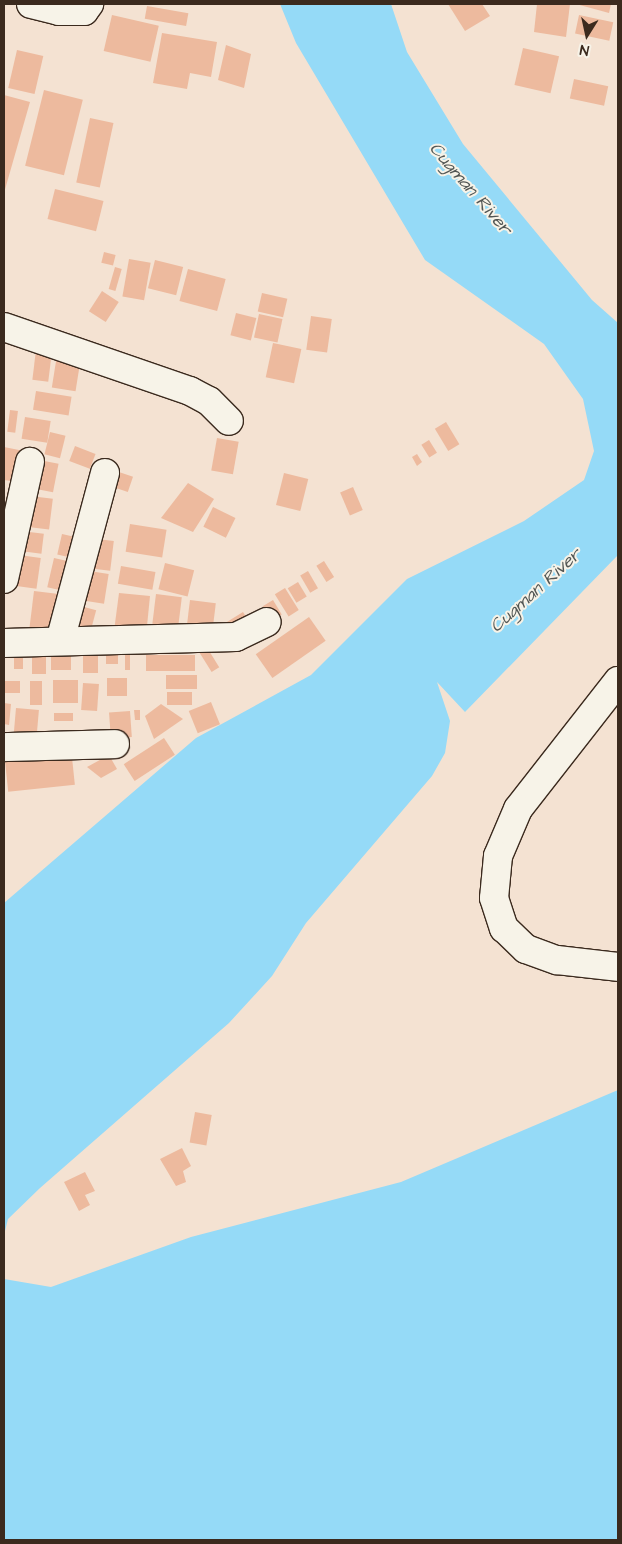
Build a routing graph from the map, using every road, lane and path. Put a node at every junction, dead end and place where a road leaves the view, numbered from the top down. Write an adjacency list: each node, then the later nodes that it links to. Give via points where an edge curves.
1 (31, 4): 2 (street, via 59,11 84,11)
2 (89, 4)
3 (4, 327): 4 (street, via 190,391 209,401)
4 (229, 421)
5 (30, 462): 7 (street)
6 (105, 473): 9 (street)
7 (4, 578)
8 (267, 622): 9 (street, via 236,638)
9 (60, 641): 10 (street)
10 (4, 644)
11 (618, 681): 14 (street, via 518,809 498,856 494,898 504,928 526,949 557,960)
12 (115, 744): 13 (street)
13 (4, 747)
14 (618, 967)

